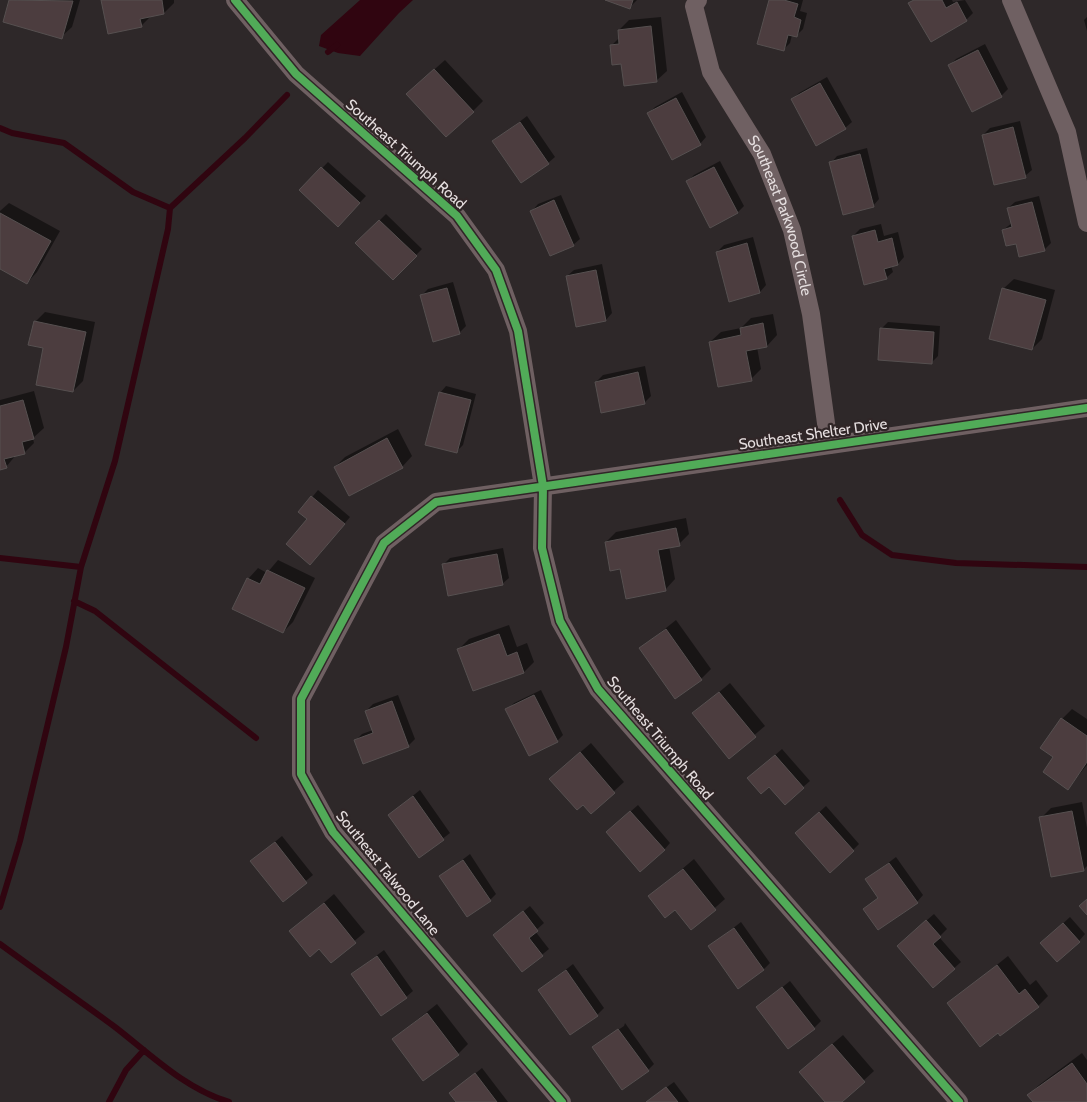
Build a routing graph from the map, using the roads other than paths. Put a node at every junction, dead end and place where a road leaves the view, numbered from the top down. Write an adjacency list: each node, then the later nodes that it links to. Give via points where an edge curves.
1 (235, 0): 7 (street, Southeast Triumph Road, via 296,74 457,216 496,270 518,331)
2 (698, 0): 6 (street, Southeast Parkwood Circle, via 694,6 711,72 762,154 792,230 811,314)
3 (1011, 0): 4 (street, via 1067,132)
4 (1087, 223)
5 (1087, 408): 6 (street, Southeast Shelter Drive)
6 (829, 445): 7 (street, Southeast Shelter Drive)
7 (542, 486): 8 (street, Southeast Talwood Lane, via 436,502 384,543 301,700 301,774 334,832); 9 (street, Southeast Triumph Road, via 542,548 560,621 598,689)
8 (562, 1102)
9 (959, 1102)

